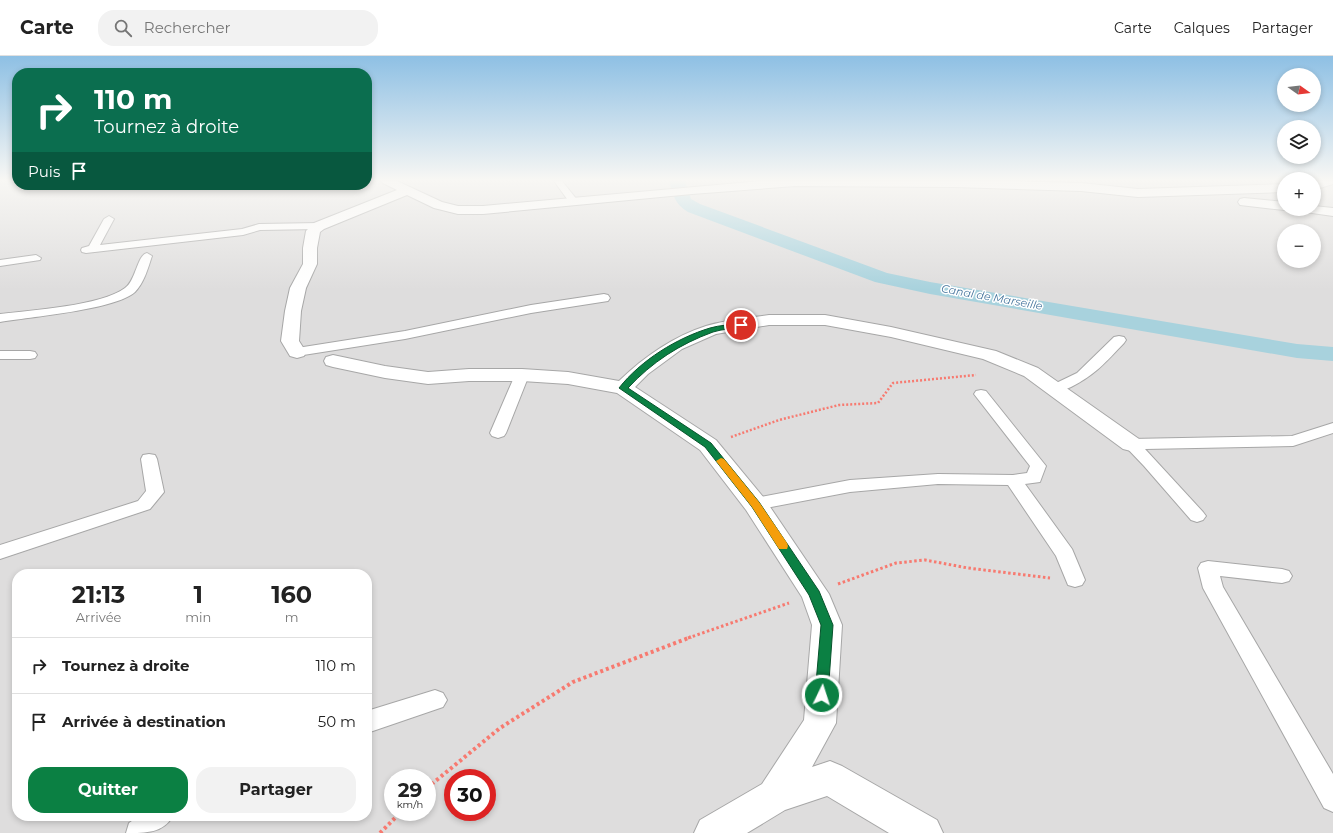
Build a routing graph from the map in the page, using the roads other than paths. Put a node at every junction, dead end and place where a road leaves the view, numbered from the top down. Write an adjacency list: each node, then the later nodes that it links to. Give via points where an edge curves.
1 (341, 217): 3 (street)
2 (109, 218): 3 (lane, via 89,249 243,232 259,227)
3 (319, 226): 10 (street, via 311,234 310,264 298,288 290,340)
4 (147, 256): 8 (lane, via 133,288 123,294 86,305)
5 (36, 258): 6 (lane)
6 (0, 263)
7 (604, 298): 10 (lane)
8 (0, 318)
9 (1119, 340): 16 (lane, via 1082,376)
10 (297, 352)
11 (0, 355): 12 (lane)
12 (30, 355)
13 (333, 361): 14 (street, via 428,378)
14 (522, 375): 15 (street, via 568,378); 19 (lane)
15 (623, 388): 16 (street, via 641,370 676,345 712,330 769,320 825,320 891,332 989,356 1031,372); 23 (street, via 708,445)
16 (1055, 389): 20 (street)
17 (981, 394): 22 (lane, via 1038,466 1034,478)
18 (1333, 428): 20 (lane, via 1293,441)
19 (498, 433)
20 (1131, 444): 24 (lane)
21 (149, 459): 25 (lane, via 156,492 144,505)
22 (1013, 480): 23 (lane, via 938,479 850,486); 27 (lane, via 1065,554)
23 (755, 504): 30 (street, via 815,594 827,625 820,723)
24 (1197, 516)
25 (0, 552)
26 (1282, 576): 31 (lane, via 1208,568 1212,588)
27 (1075, 580)
28 (434, 700): 29 (lane)
29 (372, 720)
30 (775, 796): 34 (street); 35 (street, via 830,778)
31 (1333, 799)
32 (154, 821): 33 (lane)
33 (139, 833)
34 (713, 833)
35 (924, 833)

